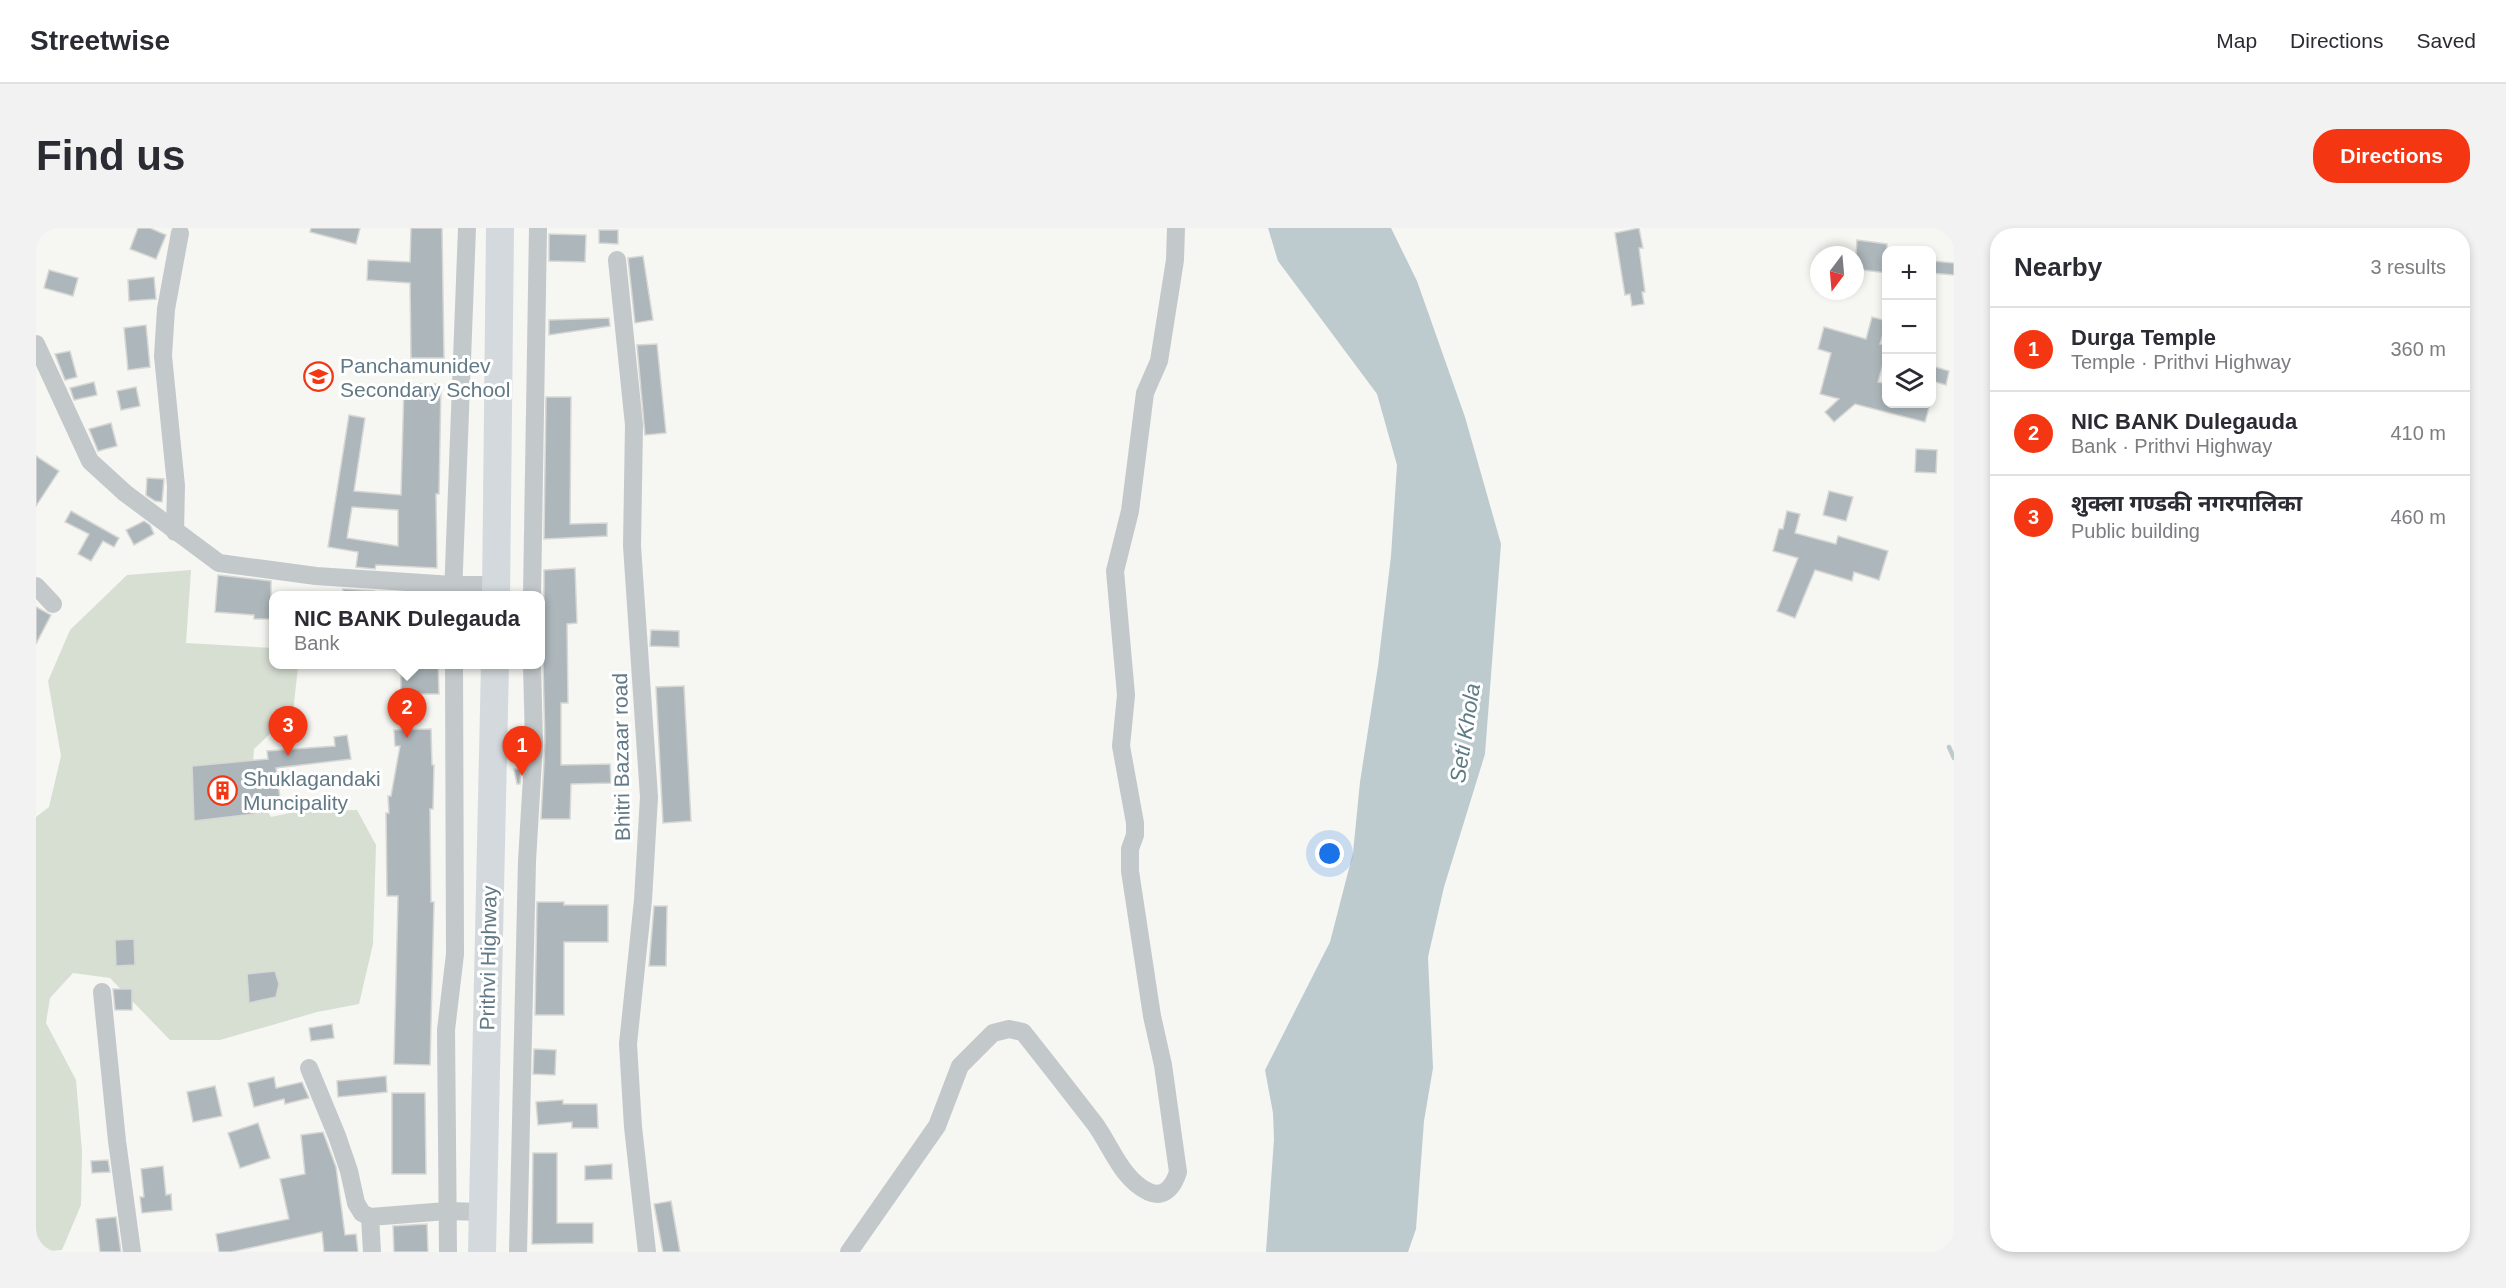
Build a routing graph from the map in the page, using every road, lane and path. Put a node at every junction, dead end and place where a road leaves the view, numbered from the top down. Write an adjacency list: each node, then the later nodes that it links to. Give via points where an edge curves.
1 (467, 228): 10 (street)
2 (500, 228): 11 (highway)
3 (538, 228): 12 (street)
4 (1176, 228): 28 (street, via 1175,260 1159,361 1145,393 1130,511 1115,571 1126,695 1121,746 1135,823 1130,871 1178,1172 1174,1185 1163,1192 1150,1193 1131,1180 1097,1126 1023,1032 1009,1029 993,1033 960,1066 937,1126)
5 (180, 233): 8 (street, via 166,309 163,356 176,486)
6 (617, 260): 27 (street, Bhitri Bazaar road, via 634,425 633,546 649,797 628,1044)
7 (36, 344): 8 (street, via 90,461)
8 (175, 532): 10 (street, via 219,563)
9 (36, 586): 13 (street)
10 (453, 590): 11 (street)
11 (496, 590)
12 (532, 591)
13 (53, 604)
14 (454, 669): 19 (street, via 455,942 446,1030)
15 (495, 669): 20 (highway, Prithvi Highway)
16 (532, 669): 26 (street, via 534,743 527,861)
17 (102, 992): 22 (street)
18 (309, 1068): 21 (street, via 343,1153 356,1203)
19 (447, 1211): 20 (street); 21 (street); 24 (street)
20 (483, 1212): 25 (highway, Prithvi Highway)
21 (370, 1217): 23 (street)
22 (132, 1252)
23 (372, 1252)
24 (448, 1252)
25 (482, 1252)
26 (518, 1252)
27 (647, 1252)
28 (849, 1252)

